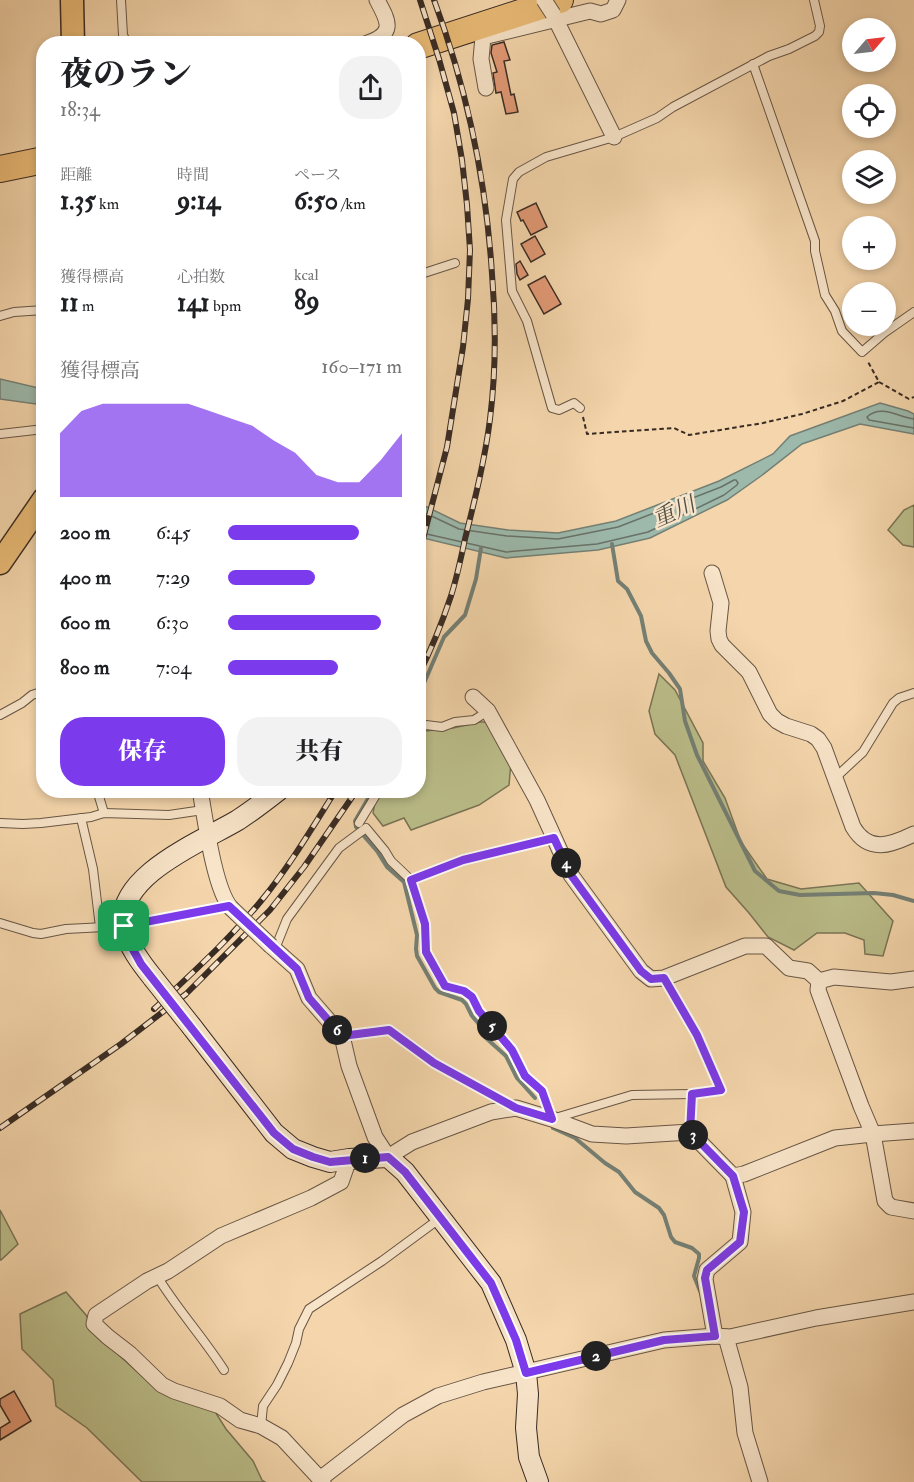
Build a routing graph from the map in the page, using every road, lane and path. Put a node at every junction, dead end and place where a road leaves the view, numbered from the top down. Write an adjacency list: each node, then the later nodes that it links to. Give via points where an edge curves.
1 (72, 0): 8 (main road)
2 (121, 0): 9 (lane)
3 (377, 0): 10 (street, via 388,20)
4 (544, 0): 7 (street, bridge)
5 (618, 0): 7 (street, via 613,10 601,14)
6 (814, 0): 14 (lane, via 819,32)
7 (556, 11): 11 (street); 12 (highway); 16 (street)
8 (73, 36)
9 (124, 36)
10 (382, 36)
11 (483, 37): 13 (street); 15 (street, via 481,59)
12 (426, 44)
13 (426, 55)
14 (753, 64): 16 (lane, via 657,118); 24 (lane, via 812,231 825,295 842,331)
15 (486, 88)
16 (614, 137): 27 (lane, via 546,157 519,172 513,179 506,219 512,291 528,321 552,408 559,410 574,403)
17 (36, 162): 18 (highway)
18 (0, 169)
19 (455, 263): 20 (lane)
20 (426, 272)
21 (36, 311): 23 (lane)
22 (914, 312): 24 (lane)
23 (0, 316)
24 (862, 352): 25 (path)
25 (879, 382): 26 (path, via 909,399); 27 (path, via 843,401 802,414 690,435 675,429 587,434)
26 (914, 397)
27 (580, 408)
28 (36, 430): 29 (lane)
29 (0, 434)
30 (36, 511): 31 (main road)
31 (0, 563)
32 (712, 573): 39 (street, via 721,603 718,631 722,645 749,672 777,721 818,739)
33 (914, 693): 39 (lane, via 893,704 863,752)
34 (36, 694): 37 (lane)
35 (473, 697): 36 (street)
36 (488, 711): 38 (lane, via 474,720 442,727); 51 (street)
37 (0, 715)
38 (426, 725)
39 (835, 778): 49 (street, via 858,836 878,845)
40 (99, 798): 45 (lane)
41 (201, 798): 44 (street)
42 (270, 798): 50 (street)
43 (374, 798): 47 (lane)
44 (203, 810): 45 (lane, via 169,815); 50 (street)
45 (104, 813): 46 (lane)
46 (81, 818): 48 (lane); 56 (lane, via 93,869)
47 (359, 823)
48 (0, 824)
49 (914, 834)
50 (208, 836): 53 (street, via 221,889); 55 (street, via 162,864 137,885 126,906)
51 (554, 838): 52 (lane, via 463,860); 58 (street, via 571,875 641,971 651,979)
52 (411, 880): 57 (lane, via 366,828 339,848 287,919); 64 (lane, via 425,924 426,952 445,986 472,997 512,1050 525,1076 542,1091)
53 (230, 907): 55 (lane); 57 (street, bridge)
54 (0, 922): 56 (lane, via 41,934)
55 (124, 926): 56 (lane); 69 (street, bridge, via 141,964 274,1133 293,1149 313,1157 330,1162)
56 (100, 927)
57 (273, 947): 61 (street, via 297,969 309,998)
58 (664, 978): 60 (street, via 745,946 766,946 789,968 808,971); 62 (lane, via 697,1035 721,1090)
59 (914, 979): 60 (street, via 891,982 834,977)
60 (819, 981): 67 (street, via 822,1004)
61 (342, 1036): 63 (lane, via 389,1030 434,1063); 68 (street, via 375,1137)
62 (692, 1094): 64 (lane, via 632,1095); 66 (lane)
63 (516, 1108): 64 (street); 68 (street, via 481,1115 412,1142)
64 (552, 1119): 66 (street, via 592,1134)
65 (914, 1131): 67 (street)
66 (690, 1132): 70 (street)
67 (873, 1134): 70 (street, via 835,1138); 71 (street, via 885,1201 891,1207)
68 (388, 1157): 69 (street); 72 (street, via 405,1172)
69 (349, 1159): 73 (street, via 341,1182 221,1236)
70 (733, 1176): 75 (street, via 744,1212 740,1242 707,1270 705,1278)
71 (914, 1211)
72 (440, 1219): 77 (street, via 491,1283); 78 (lane, via 309,1309 288,1364 263,1406)
73 (157, 1276): 76 (lane); 78 (street, via 96,1315 94,1324 162,1384)
74 (914, 1302): 75 (street)
75 (720, 1336): 77 (street, via 664,1340); 81 (street, via 740,1387 745,1433)
76 (224, 1370)
77 (526, 1373): 79 (street, via 438,1396 403,1415); 80 (street, via 528,1456)
78 (261, 1426): 79 (street, via 282,1438)
79 (321, 1481)
80 (538, 1482)
81 (760, 1482)

